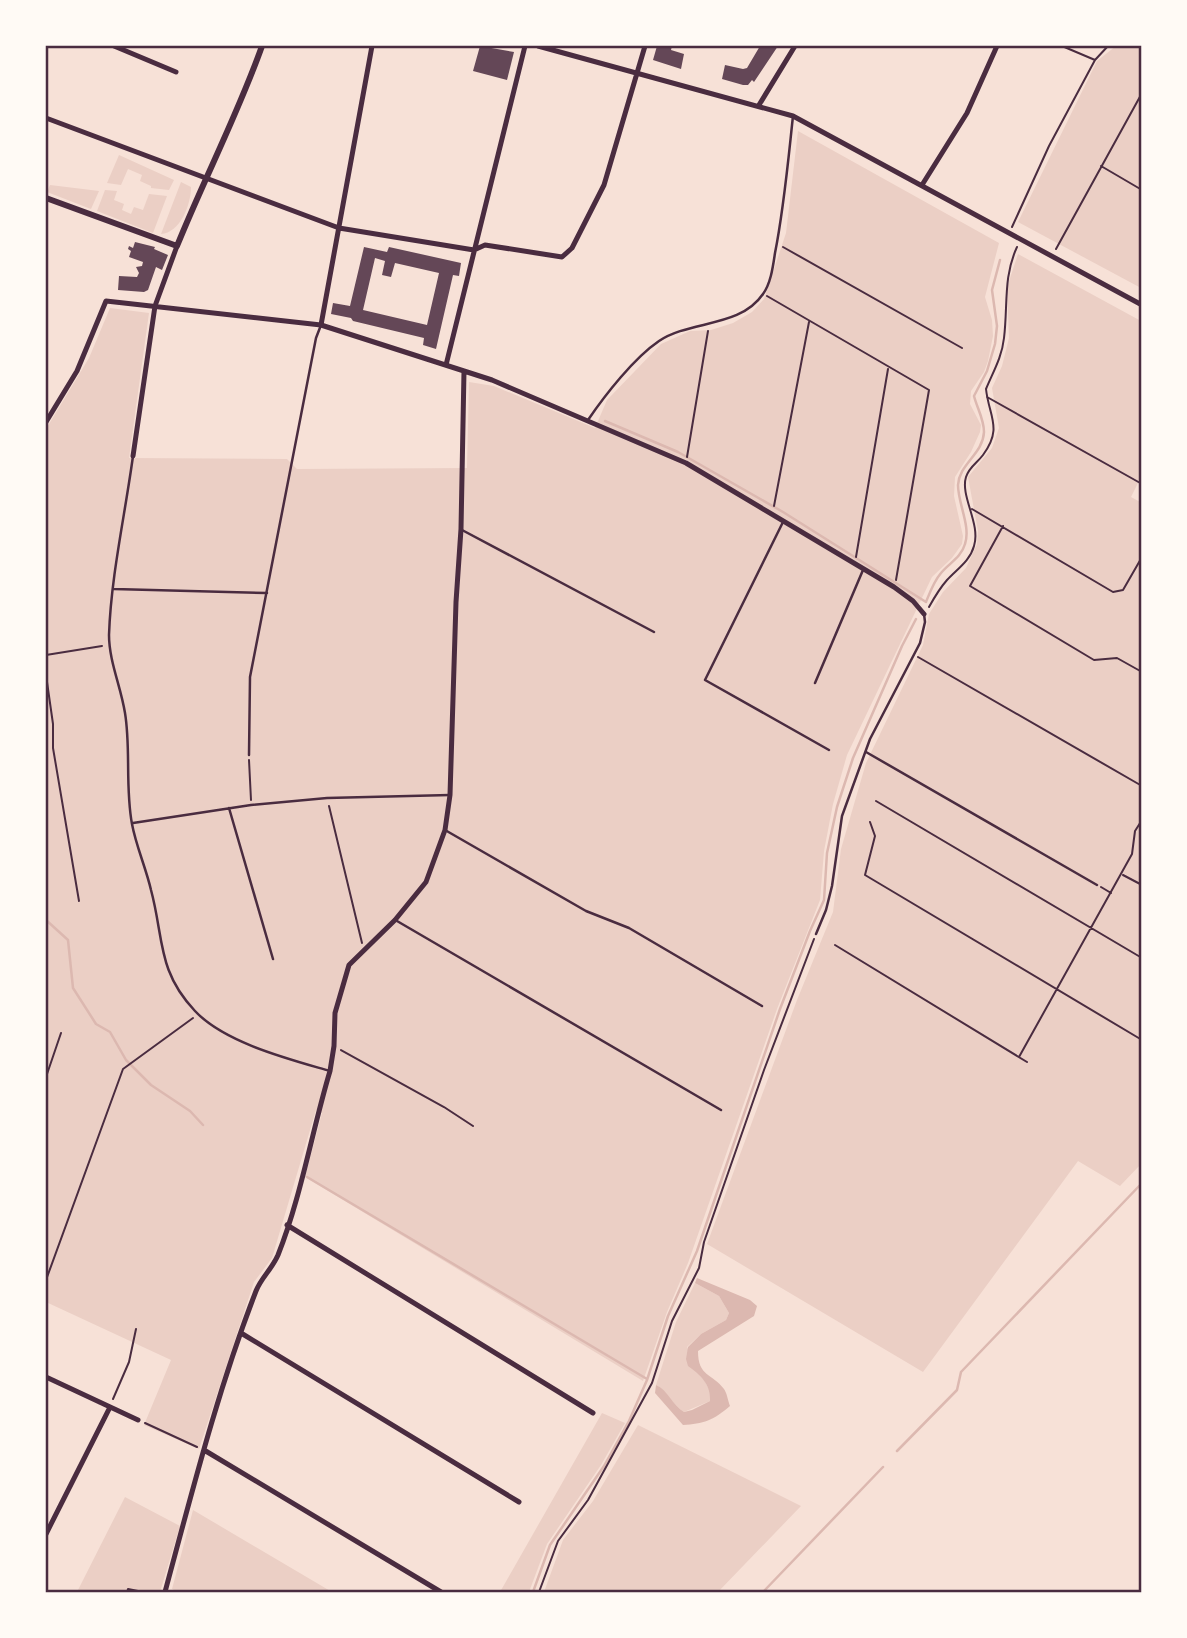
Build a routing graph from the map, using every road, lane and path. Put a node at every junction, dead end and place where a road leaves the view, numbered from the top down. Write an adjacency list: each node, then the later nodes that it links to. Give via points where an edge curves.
1 (114, 46): 12 (street)
2 (262, 46): 19 (street)
3 (372, 46): 23 (street)
4 (525, 46): 28 (street)
5 (538, 46): 13 (street)
6 (645, 46): 13 (street)
7 (794, 46): 15 (street)
8 (997, 46): 20 (street, via 967,113)
9 (1062, 46): 11 (path)
10 (1108, 46): 11 (path)
11 (1096, 60): 24 (path)
12 (176, 72)
13 (638, 72): 15 (street); 28 (street, via 604,185 572,248 562,257 485,245)
14 (1142, 93): 18 (path)
15 (759, 105): 16 (street)
16 (793, 116): 20 (street); 26 (lane)
17 (46, 118): 19 (street)
18 (1101, 166): 21 (path); 29 (path)
19 (205, 178): 23 (street); 27 (street)
20 (922, 186): 24 (street)
21 (1142, 190)
22 (46, 198): 27 (street)
23 (340, 228): 28 (street); 35 (street)
24 (1009, 233): 25 (street)
25 (1021, 239): 29 (street); 40 (path, via 1006,281 1004,338)
26 (777, 243): 30 (lane); 36 (path)
27 (177, 246): 32 (street)
28 (474, 250): 37 (street)
29 (1052, 256): 31 (street)
30 (763, 294): 33 (path); 34 (lane, via 747,309)
31 (1142, 304)
32 (155, 306): 35 (street); 42 (street, via 106,301 77,371); 44 (street)
33 (809, 321): 38 (path); 46 (path)
34 (709, 323): 41 (lane, via 684,328 658,342 602,399); 43 (path)
35 (321, 325): 37 (street); 58 (lane)
36 (962, 348)
37 (446, 365): 39 (street)
38 (888, 368): 51 (path); 56 (path, via 929,390)
39 (464, 371): 41 (street); 50 (street)
40 (986, 397): 45 (path); 47 (path, via 995,423 989,446 965,479)
41 (588, 420): 48 (street, via 686,463)
42 (46, 422)
43 (688, 454)
44 (133, 456): 57 (lane)
45 (1142, 484)
46 (775, 503)
47 (971, 508): 49 (path); 59 (path, via 975,545)
48 (784, 519): 54 (street); 67 (lane, via 705,680)
49 (1003, 526): 53 (path, via 1112,592 1123,590); 64 (path, via 970,586 1094,660 1116,658)
50 (461, 529): 60 (lane); 71 (street)
51 (856, 554)
52 (1142, 557): 53 (path)
53 (1137, 566): 55 (path)
54 (864, 569): 59 (street, via 913,601); 66 (lane)
55 (1142, 569)
56 (896, 579)
57 (114, 589): 58 (lane); 61 (lane)
58 (267, 593): 69 (lane, via 250,677)
59 (924, 614): 63 (lane)
60 (654, 632)
61 (110, 645): 62 (path); 78 (lane, via 126,714)
62 (46, 655)
63 (914, 655): 68 (lane); 70 (path)
64 (1142, 672)
65 (46, 675): 84 (path, via 53,748)
66 (815, 683)
67 (829, 750)
68 (866, 752): 81 (lane); 87 (lane, via 842,816 832,886)
69 (249, 755): 74 (path)
70 (1142, 786)
71 (450, 794): 72 (lane); 79 (street)
72 (327, 798): 74 (lane); 89 (path)
73 (876, 801): 86 (path)
74 (251, 805): 75 (lane)
75 (229, 808): 78 (lane); 91 (lane)
76 (1142, 820): 80 (path)
77 (870, 822): 92 (path, via 875,836 865,875)
78 (132, 823): 94 (lane, via 152,890 161,949 181,995)
79 (445, 830): 85 (street, via 426,882); 93 (lane, via 586,911 629,928)
80 (1122, 874): 82 (path); 83 (path)
81 (1097, 885): 83 (path)
82 (1142, 885)
83 (1111, 893): 86 (path)
84 (79, 901)
85 (395, 920): 89 (street); 102 (lane)
86 (1092, 929): 90 (path); 92 (path)
87 (816, 934): 119 (path, via 747,1119 699,1268 672,1321 652,1383 588,1500 558,1541)
88 (835, 945): 98 (path)
89 (364, 949): 97 (street, via 349,965 341,990)
90 (1142, 958)
91 (273, 959)
92 (1057, 990): 96 (path); 98 (path)
93 (762, 1006)
94 (198, 1014): 100 (lane, via 268,1052); 105 (path, via 127,1066)
95 (61, 1033): 101 (path)
96 (1142, 1040)
97 (334, 1046): 100 (street); 103 (path)
98 (1019, 1057): 99 (path)
99 (1027, 1062)
100 (330, 1071): 104 (street)
101 (46, 1077)
102 (721, 1110)
103 (473, 1126)
104 (288, 1226): 107 (street, via 277,1257 257,1288); 110 (street)
105 (46, 1280)
106 (136, 1329): 109 (path, via 129,1362)
107 (242, 1332): 112 (street); 113 (street)
108 (46, 1377): 109 (street)
109 (110, 1407): 111 (street); 114 (street)
110 (593, 1413)
111 (138, 1420): 112 (path)
112 (204, 1450): 117 (street); 118 (street)
113 (519, 1502)
114 (46, 1534)
115 (127, 1592): 116 (path)
116 (143, 1592)
117 (165, 1592)
118 (441, 1592)
119 (539, 1592)

